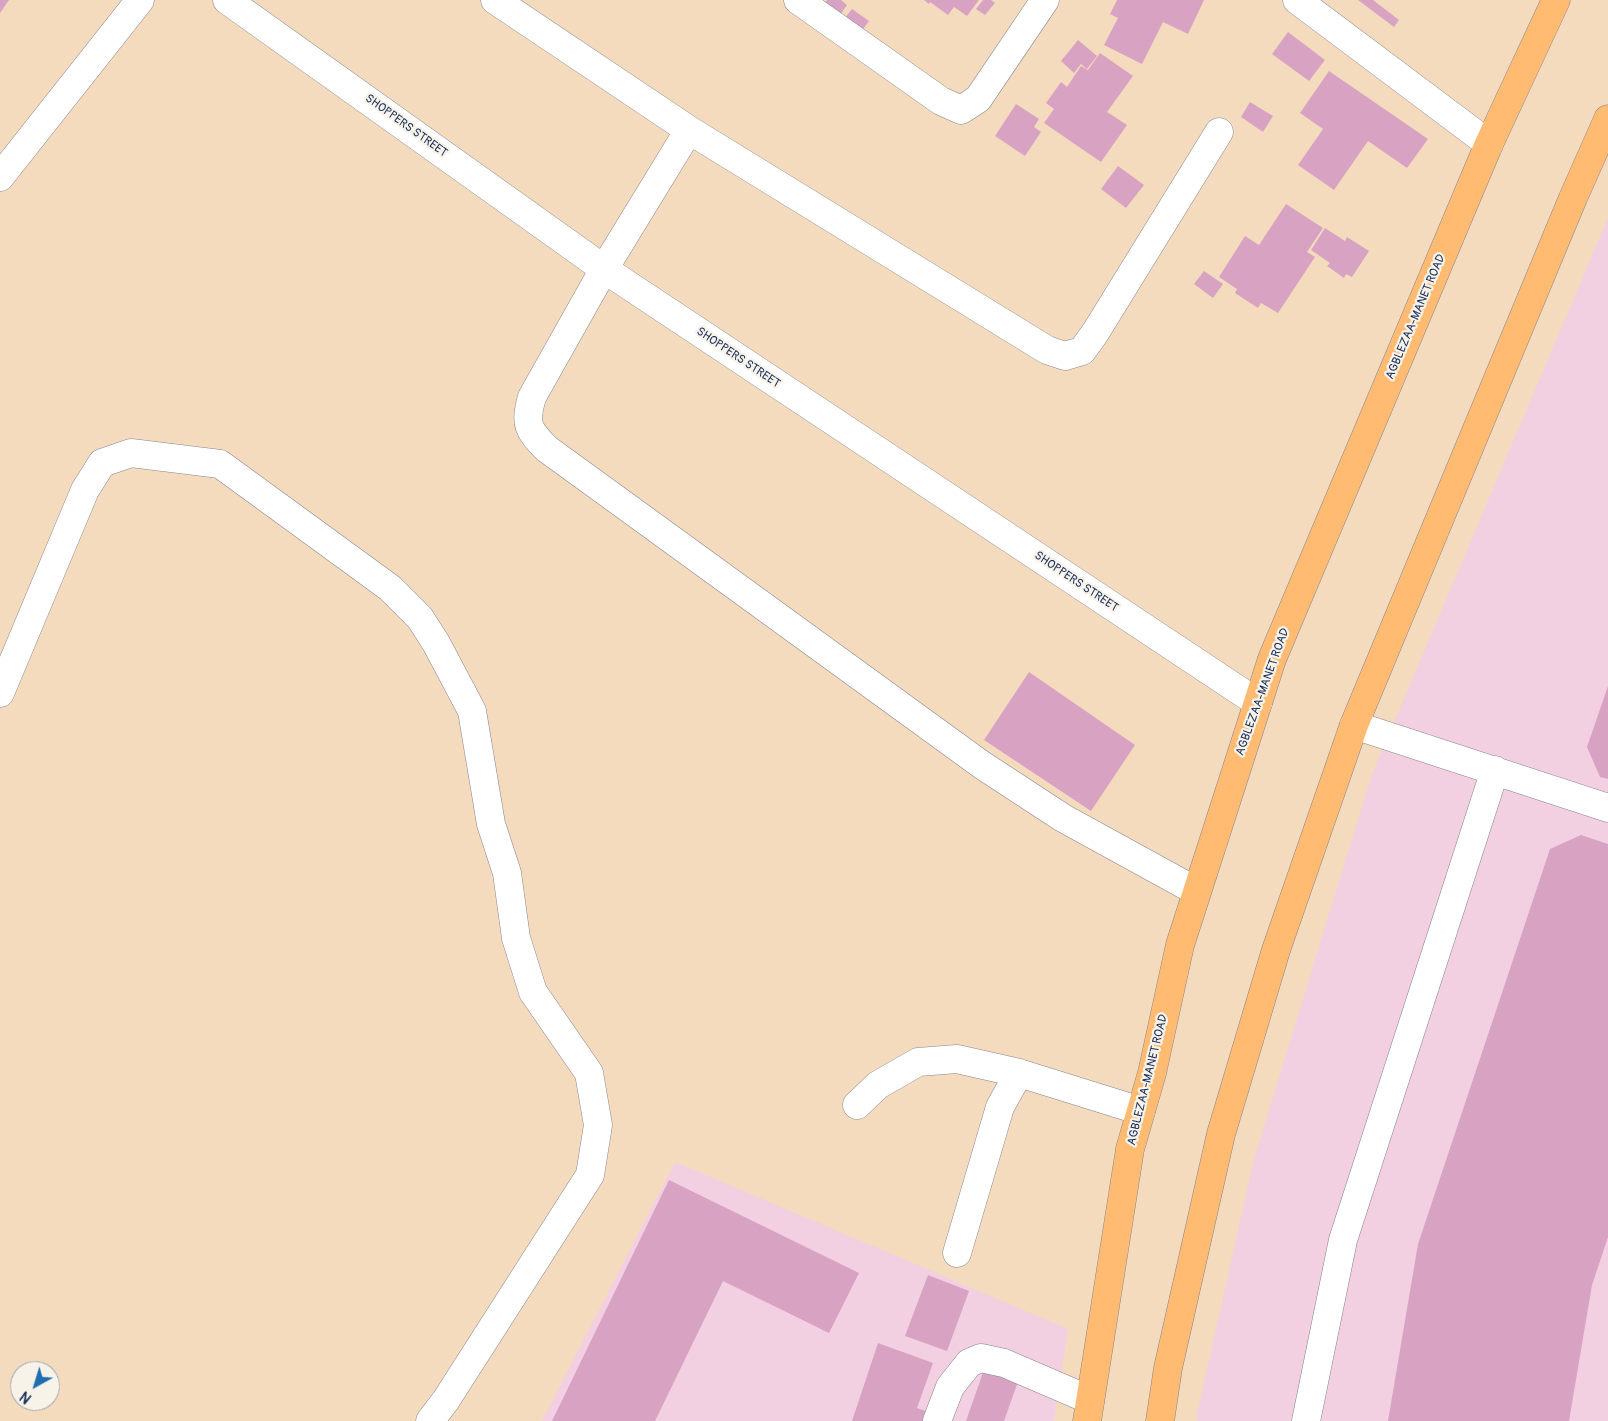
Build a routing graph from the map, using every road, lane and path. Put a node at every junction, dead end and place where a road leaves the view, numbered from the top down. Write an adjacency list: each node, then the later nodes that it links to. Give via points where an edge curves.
1 (140, 0): 12 (street)
2 (227, 0): 13 (street, SHOPPERS STREET)
3 (495, 0): 9 (street)
4 (798, 0): 5 (street, via 941,101 961,110 978,99)
5 (1045, 0)
6 (1297, 0): 11 (street)
7 (1556, 0): 11 (main road, AGBLEZAA-MANET ROAD)
8 (1608, 119): 16 (main road)
9 (689, 130): 10 (street, via 1047,350 1065,356 1082,351); 13 (street)
10 (1219, 132)
11 (1489, 144): 15 (main road, AGBLEZAA-MANET ROAD, via 1272,659)
12 (0, 177)
13 (604, 269): 15 (street, SHOPPERS STREET); 19 (street, via 532,397 526,415 533,434 547,449 982,765 1063,818)
14 (0, 694): 25 (street, via 85,490 102,463 131,453 220,464 390,588 420,618 436,643 472,711 491,824 507,873 516,938 533,992 589,1073 598,1125 590,1175)
15 (1258, 703): 19 (main road, AGBLEZAA-MANET ROAD)
16 (1354, 725): 17 (street); 27 (main road, via 1276,950 1221,1134 1168,1368)
17 (1495, 770): 18 (street); 28 (street, via 1343,1240)
18 (1608, 808)
19 (1196, 891): 22 (main road, AGBLEZAA-MANET ROAD)
20 (1018, 1073): 21 (street, via 957,1059 918,1062 878,1085); 22 (street); 23 (street, via 1000,1108)
21 (857, 1105)
22 (1141, 1111): 24 (main road, AGBLEZAA-MANET ROAD, via 1130,1149)
23 (957, 1253)
24 (1089, 1410): 26 (street, via 1004,1363 981,1358 969,1363 950,1387)
25 (430, 1421)
26 (937, 1421)
27 (1160, 1421)
28 (1306, 1421)

